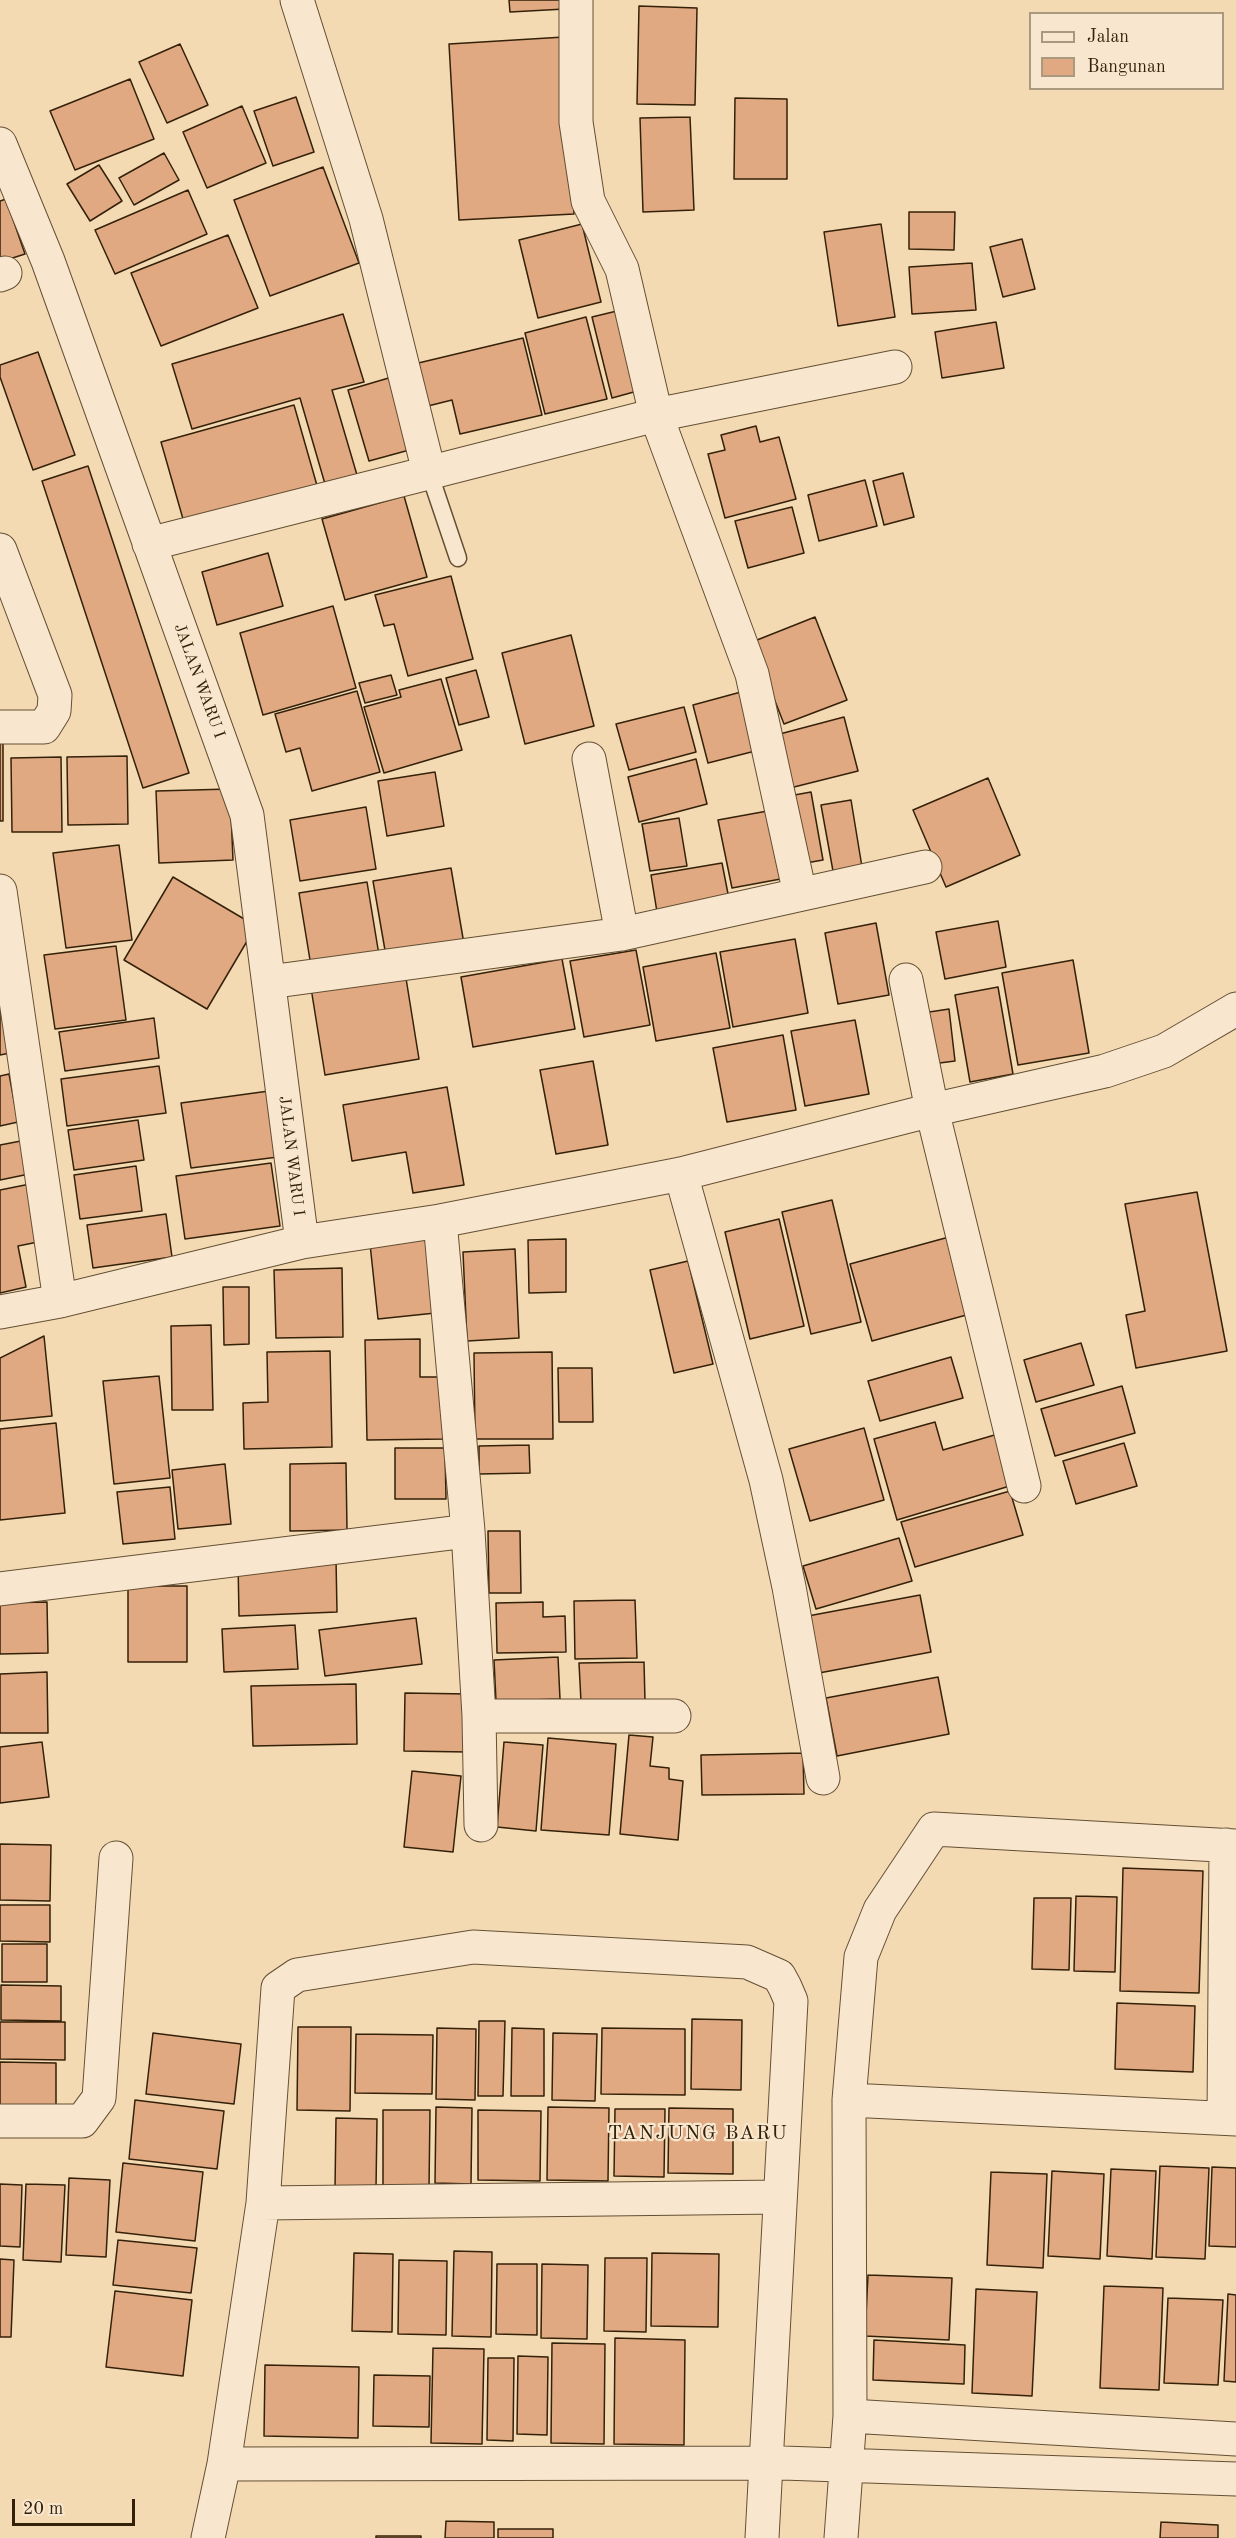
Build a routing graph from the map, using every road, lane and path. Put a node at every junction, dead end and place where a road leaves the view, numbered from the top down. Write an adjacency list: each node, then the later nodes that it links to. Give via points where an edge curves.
1 (297, 0): 6 (street, via 366,219)
2 (576, 0): 5 (street, via 576,122 588,201 622,269)
3 (0, 144): 7 (street, JALAN WARU I, via 48,261)
4 (894, 367): 5 (street)
5 (656, 415): 6 (street); 14 (street, via 752,674)
6 (429, 472): 7 (street); 9 (lane)
7 (149, 544): 17 (street, JALAN WARU I, via 248,815)
8 (0, 550): 10 (street, via 55,695 54,711 44,727)
9 (458, 558)
10 (0, 727)
11 (589, 759): 15 (street)
12 (925, 867): 14 (street)
13 (0, 891): 23 (street)
14 (800, 894): 15 (street)
15 (622, 934): 17 (street)
16 (906, 980): 19 (street)
17 (269, 982): 22 (street, JALAN WARU I)
18 (1236, 1009): 19 (street, via 1164,1051 1105,1071)
19 (932, 1110): 20 (street); 25 (street)
20 (681, 1174): 21 (street); 30 (street, via 766,1480)
21 (440, 1221): 22 (street); 26 (street)
22 (302, 1242): 23 (street)
23 (60, 1301): 24 (street)
24 (0, 1312)
25 (1024, 1486)
26 (468, 1531): 27 (street); 28 (street)
27 (0, 1589)
28 (479, 1716): 29 (street); 31 (street)
29 (674, 1716)
30 (822, 1779)
31 (481, 1825)
32 (1231, 1845): 34 (street, via 934,1829 880,1910 861,1957); 35 (street)
33 (116, 1858): 36 (street, via 99,2098 82,2121)
34 (849, 2100): 35 (street); 39 (street)
35 (1230, 2118)
36 (0, 2121)
37 (780, 2197): 38 (street); 38 (street, via 790,2001 779,1976 747,1962 728,1960 473,1947 297,1975 278,1988); 42 (street)
38 (263, 2203): 41 (street)
39 (850, 2416): 40 (street); 43 (street)
40 (1236, 2439)
41 (224, 2464): 42 (street); 45 (street)
42 (774, 2464): 43 (street); 46 (street)
43 (835, 2464): 44 (street); 47 (street)
44 (1236, 2479)
45 (208, 2538)
46 (762, 2538)
47 (841, 2538)

